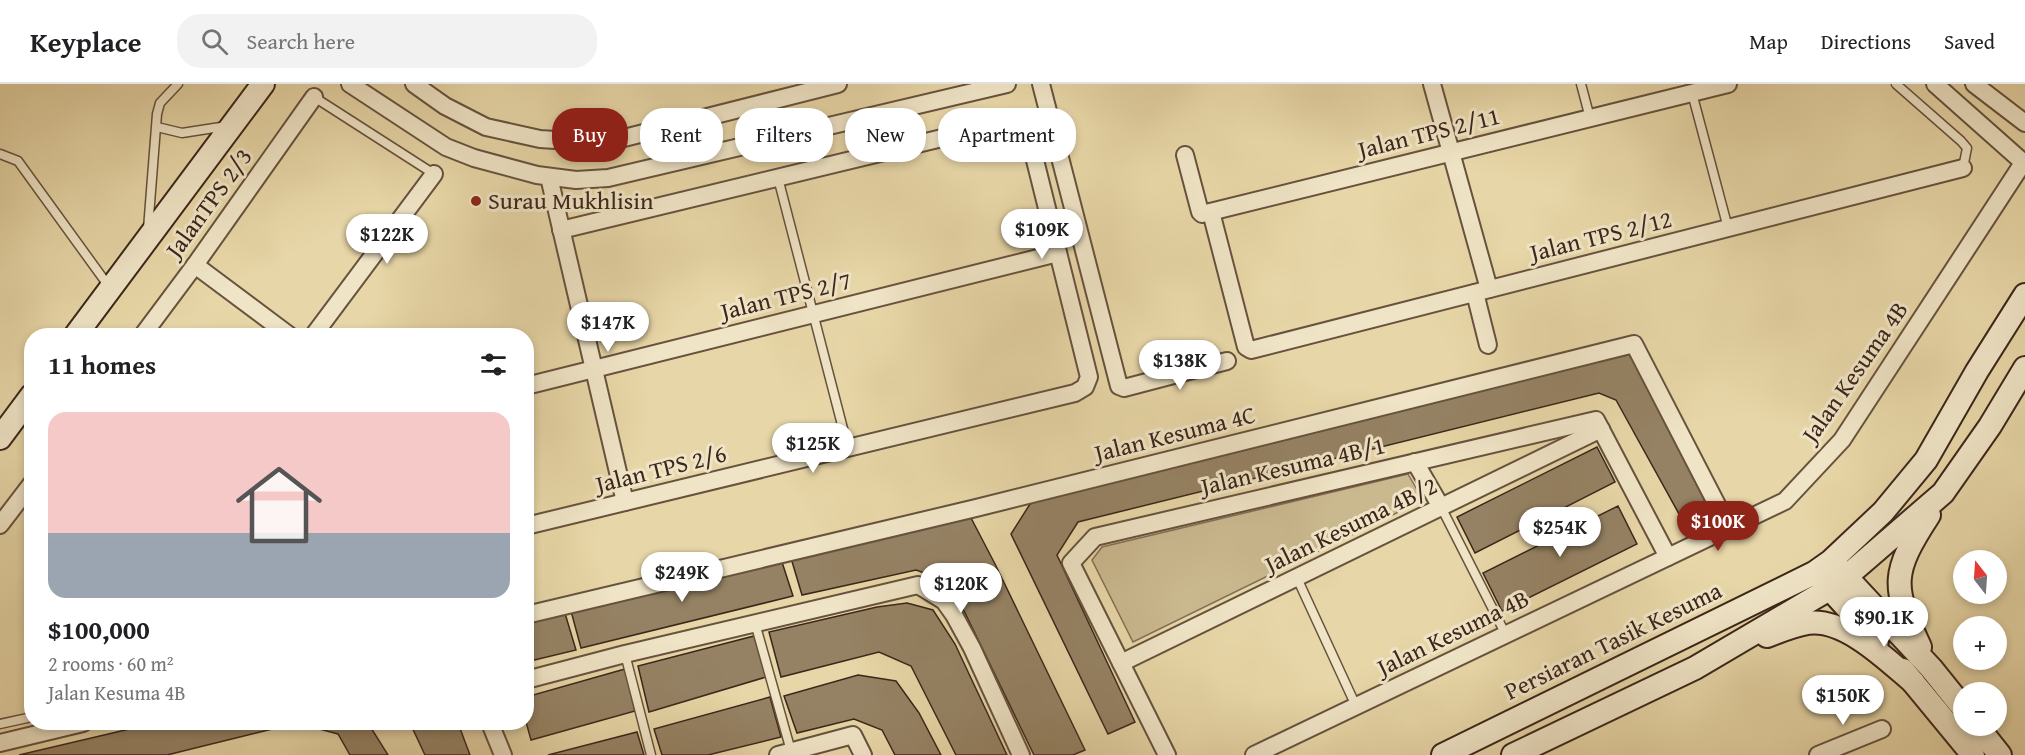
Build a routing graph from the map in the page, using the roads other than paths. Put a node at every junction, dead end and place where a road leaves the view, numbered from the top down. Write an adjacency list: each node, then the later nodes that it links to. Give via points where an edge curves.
1 (178, 84): 20 (lane, via 160,103)
2 (263, 84): 19 (street)
3 (350, 84): 27 (street, via 446,147)
4 (414, 84): 14 (street, via 486,127 540,139 586,142 620,139)
5 (838, 84): 14 (street)
6 (1007, 84): 27 (street, via 608,178)
7 (1041, 84): 44 (street, via 1119,386 1124,388)
8 (1432, 84): 21 (street)
9 (1581, 84): 17 (lane)
10 (1728, 84): 15 (street, Jalan TPS 2/11)
11 (1896, 84): 25 (lane, via 1967,148)
12 (1935, 84): 24 (street)
13 (1974, 84): 18 (street)
14 (785, 90)
15 (1692, 93): 17 (street, Jalan TPS 2/11); 30 (lane)
16 (315, 97): 26 (lane); 34 (street, JalanTPS 2/3)
17 (1590, 118): 21 (street, Jalan TPS 2/11)
18 (2025, 123)
19 (234, 124): 20 (lane, via 182,133); 32 (street)
20 (157, 127): 32 (lane)
21 (1451, 153): 29 (street, Jalan TPS 2/11); 36 (street)
22 (0, 154): 35 (lane, via 18,161)
23 (1185, 155): 29 (street, via 1200,212)
24 (2024, 164): 59 (street, Jalan Kesuma 4B, via 1842,440 1785,501)
25 (1963, 168): 30 (street, Jalan TPS 2/12)
26 (434, 174): 42 (street)
27 (549, 177): 31 (street)
28 (778, 178): 31 (street); 33 (street, via 996,125 1020,128 1029,136); 38 (lane)
29 (1211, 212): 36 (street, Jalan TPS 2/12, via 1246,347 1251,350)
30 (1728, 228): 36 (street, Jalan TPS 2/12)
31 (561, 230): 46 (street)
32 (148, 238): 35 (street)
33 (1058, 253): 38 (street, Jalan TPS 2/7); 51 (street, Jalan TPS 2/6, via 1089,377 1085,387 1075,393)
34 (195, 265): 40 (street, JalanTPS 2/3); 41 (street)
35 (111, 289): 39 (street)
36 (1482, 291): 43 (street)
37 (2025, 295): 61 (street, Persiaran Tasik Kesuma, via 1926,460)
38 (814, 314): 46 (street, Jalan TPS 2/7); 51 (lane)
39 (81, 328)
40 (148, 328)
41 (279, 328)
42 (319, 328)
43 (1488, 345)
44 (1227, 361)
45 (2025, 368): 53 (street, Persiaran Tasik Kesuma)
46 (594, 369): 47 (street, Jalan TPS 2/7); 55 (street)
47 (534, 384)
48 (24, 406): 50 (street)
49 (1601, 429): 52 (street, Jalan Kesuma 4B/1, via 1596,420); 56 (street, Jalan Kesuma 4B/2); 60 (street)
50 (0, 438)
51 (848, 448): 55 (street, Jalan TPS 2/6)
52 (1415, 462): 56 (street); 67 (street, Jalan Kesuma 4B/1, via 1095,537 1071,563)
53 (1943, 493): 61 (street, Persiaran Tasik Kesuma); 69 (street, via 1904,557 1898,578 1903,611)
54 (24, 494): 58 (street)
55 (625, 502): 57 (street, Jalan TPS 2/6)
56 (1441, 507): 62 (street, Jalan Kesuma 4B/2); 65 (lane)
57 (534, 524)
58 (0, 525)
59 (1729, 528): 60 (street, Jalan Kesuma 4B); 63 (street, Jalan Kesuma 4C, via 1634,344)
60 (1668, 557): 65 (street, Jalan Kesuma 4B)
61 (1831, 575): 68 (street, Persiaran Tasik Kesuma); 69 (street); 87 (street, Persiaran Tasik Kesuma)
62 (1297, 578): 67 (street, Jalan Kesuma 4B/2); 72 (lane)
63 (534, 613)
64 (755, 624): 66 (street); 80 (lane); 84 (street, via 918,585 944,602 954,615)
65 (1506, 635): 72 (street, Jalan Kesuma 4B)
66 (625, 654): 70 (street); 82 (lane)
67 (1121, 663): 85 (street, Jalan Kesuma 4B/1)
68 (1695, 668): 69 (street, via 1773,634 1810,623 1854,634); 88 (street, Persiaran Tasik Kesuma)
69 (1922, 675): 71 (street); 90 (street)
70 (534, 678)
71 (1953, 700)
72 (1356, 706): 86 (street, Jalan Kesuma 4B)
73 (24, 719): 74 (lane)
74 (0, 724)
75 (1882, 729): 89 (street)
76 (54, 730): 79 (street)
77 (493, 730): 81 (street)
78 (1985, 736): 91 (street)
79 (0, 743)
80 (785, 753): 83 (street, via 853,735)
81 (503, 755)
82 (651, 755)
83 (863, 755)
84 (1021, 755)
85 (1167, 755)
86 (1254, 755)
87 (1443, 755)
88 (1513, 755)
89 (1818, 755)
90 (1973, 755)
91 (2000, 755)

